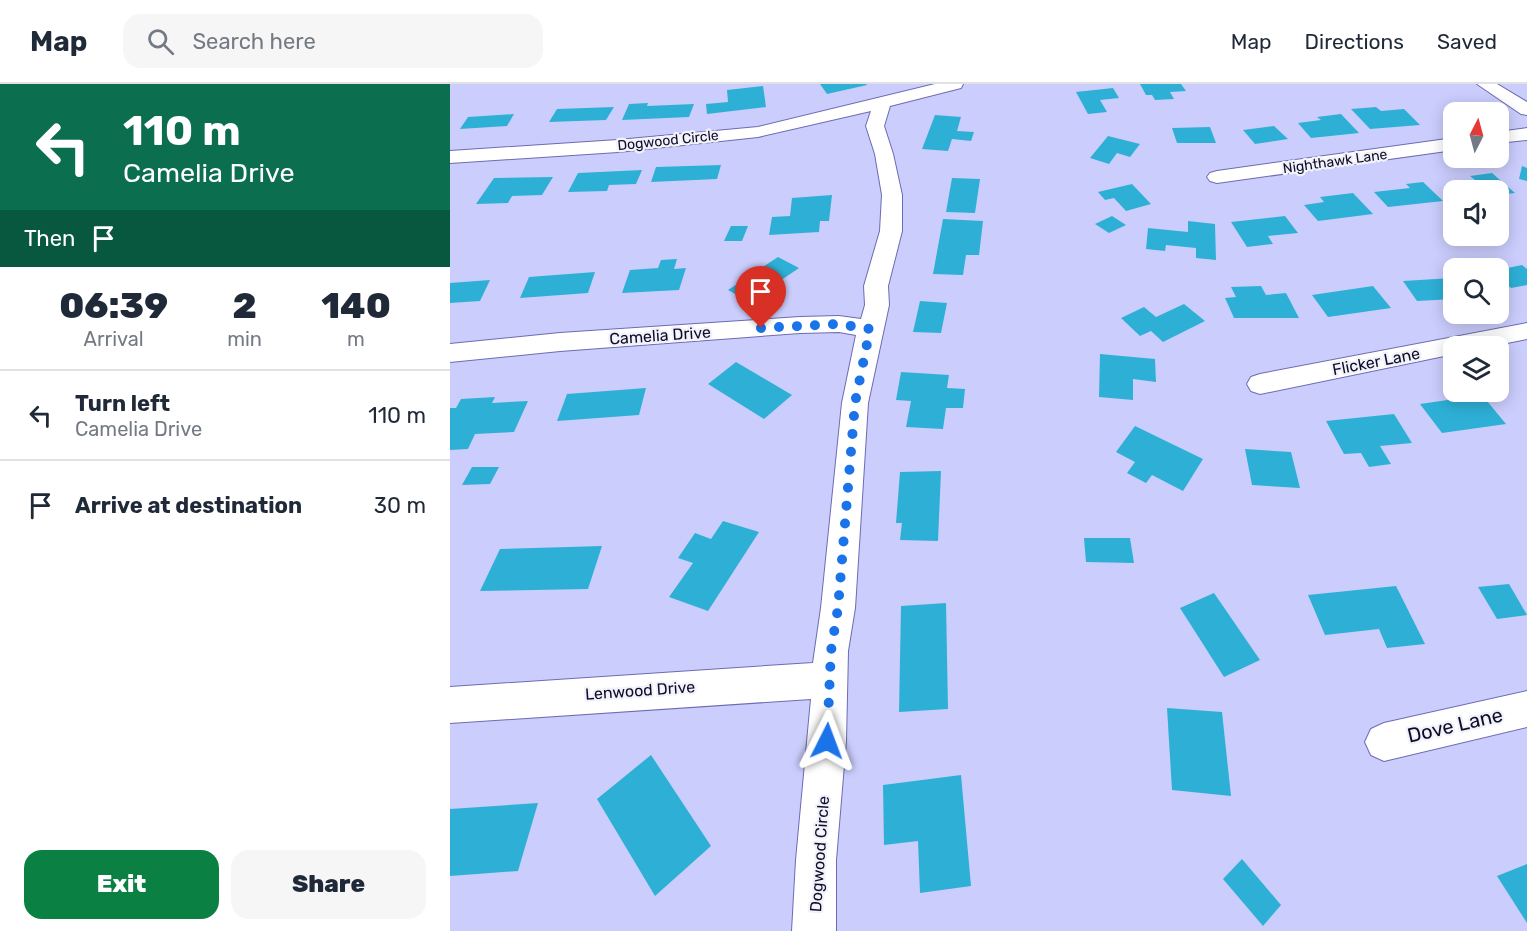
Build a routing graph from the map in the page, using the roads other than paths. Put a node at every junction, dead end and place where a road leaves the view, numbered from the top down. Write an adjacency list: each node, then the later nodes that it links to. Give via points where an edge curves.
1 (956, 84): 3 (street, Dogwood Circle)
2 (1485, 84): 4 (street)
3 (882, 103): 8 (street, Dogwood Circle, via 758,132); 10 (street, Dogwood Circle, via 875,126 892,195 891,231 876,286 877,305)
4 (1527, 110)
5 (1527, 134): 6 (street)
6 (1509, 136)
7 (1443, 146): 9 (street, Nighthawk Lane)
8 (450, 158)
9 (1217, 177)
10 (870, 329): 12 (street, Camelia Drive, via 839,324 800,325); 14 (street, Dogwood Circle, via 855,403)
11 (1527, 331): 13 (street, Flicker Lane)
12 (450, 353)
13 (1260, 384)
14 (831, 680): 15 (street, Lenwood Drive); 18 (street, Dogwood Circle)
15 (450, 705)
16 (1527, 709): 17 (street, Dove Lane)
17 (1384, 742)
18 (814, 931)

